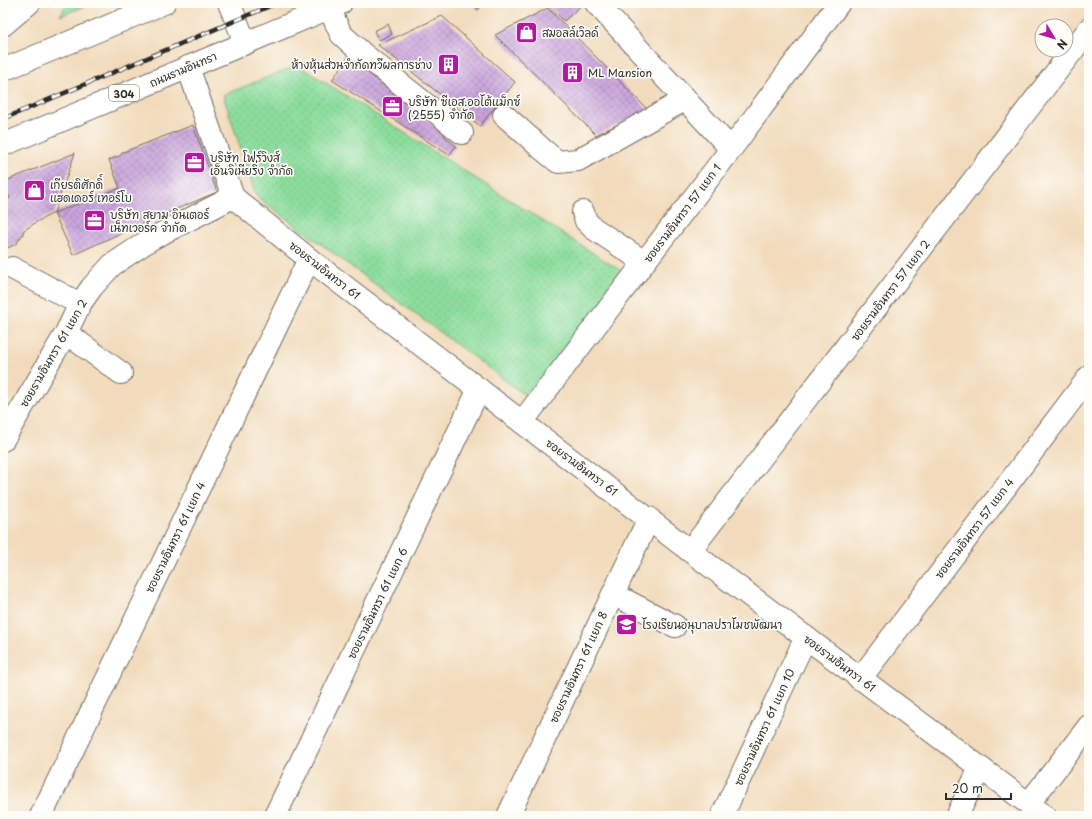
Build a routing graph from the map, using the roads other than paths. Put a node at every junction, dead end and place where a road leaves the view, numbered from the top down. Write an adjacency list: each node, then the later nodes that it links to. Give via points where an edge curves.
1 (29, 3): 7 (street)
2 (164, 3): 11 (street)
3 (229, 3): 9 (street)
4 (596, 3): 12 (street)
5 (839, 3): 16 (street, ซอยรามอินทรา 57 แยก 1)
6 (335, 6): 9 (street, ถนนรามอินทรา / 304); 14 (street, via 341,34)
7 (3, 25)
8 (1089, 29): 30 (street, ซอยรามอินทรา 57 แยก 2)
9 (246, 42): 10 (street, ถนนรามอินทรา / 304)
10 (188, 67): 15 (street, ถนนรามอินทรา / 304); 17 (street)
11 (3, 70)
12 (686, 99): 13 (street, via 578,160 558,162); 16 (street)
13 (504, 115)
14 (462, 133)
15 (3, 145)
16 (731, 150): 20 (street, ซอยรามอินทรา 57 แยก 1)
17 (233, 197): 19 (street, ซอยรามอินทรา 61); 22 (street, ซอยรามอินทรา 61 แยก 2, via 151,239 112,265)
18 (583, 212): 20 (street, via 586,221 593,228)
19 (309, 259): 26 (street, ซอยรามอินทรา 61); 38 (street, ซอยรามอินทรา 61 แยก 4)
20 (644, 262): 27 (street, ซอยรามอินทรา 57 แยก 1)
21 (12, 268): 22 (street)
22 (80, 304): 23 (street, ซอยรามอินทรา 61 แยก 2)
23 (66, 333): 24 (street); 28 (street, ซอยรามอินทรา 61 แยก 2)
24 (121, 373)
25 (1089, 377): 34 (street, ซอยรามอินทรา 57 แยก 4)
26 (479, 389): 27 (street, ซอยรามอินทรา 61); 39 (street, ซอยรามอินทรา 61 แยก 6)
27 (522, 422): 29 (street, ซอยรามอินทรา 61)
28 (3, 440)
29 (649, 518): 30 (street, ซอยรามอินทรา 61); 31 (street, ซอยรามอินทรา 61 แยก 8)
30 (690, 551): 33 (street, ซอยรามอินทรา 61)
31 (613, 594): 32 (street); 40 (street, ซอยรามอินทรา 61 แยก 8)
32 (675, 626)
33 (806, 637): 34 (street, ซอยรามอินทรา 61); 41 (street, ซอยรามอินทรา 61 แยก 10)
34 (860, 678): 36 (street, ซอยรามอินทรา 61)
35 (1089, 726): 37 (street)
36 (980, 768): 37 (street, ซอยรามอินทรา 61); 42 (street)
37 (1037, 810)
38 (41, 816)
39 (275, 816)
40 (508, 816)
41 (722, 816)
42 (957, 816)

